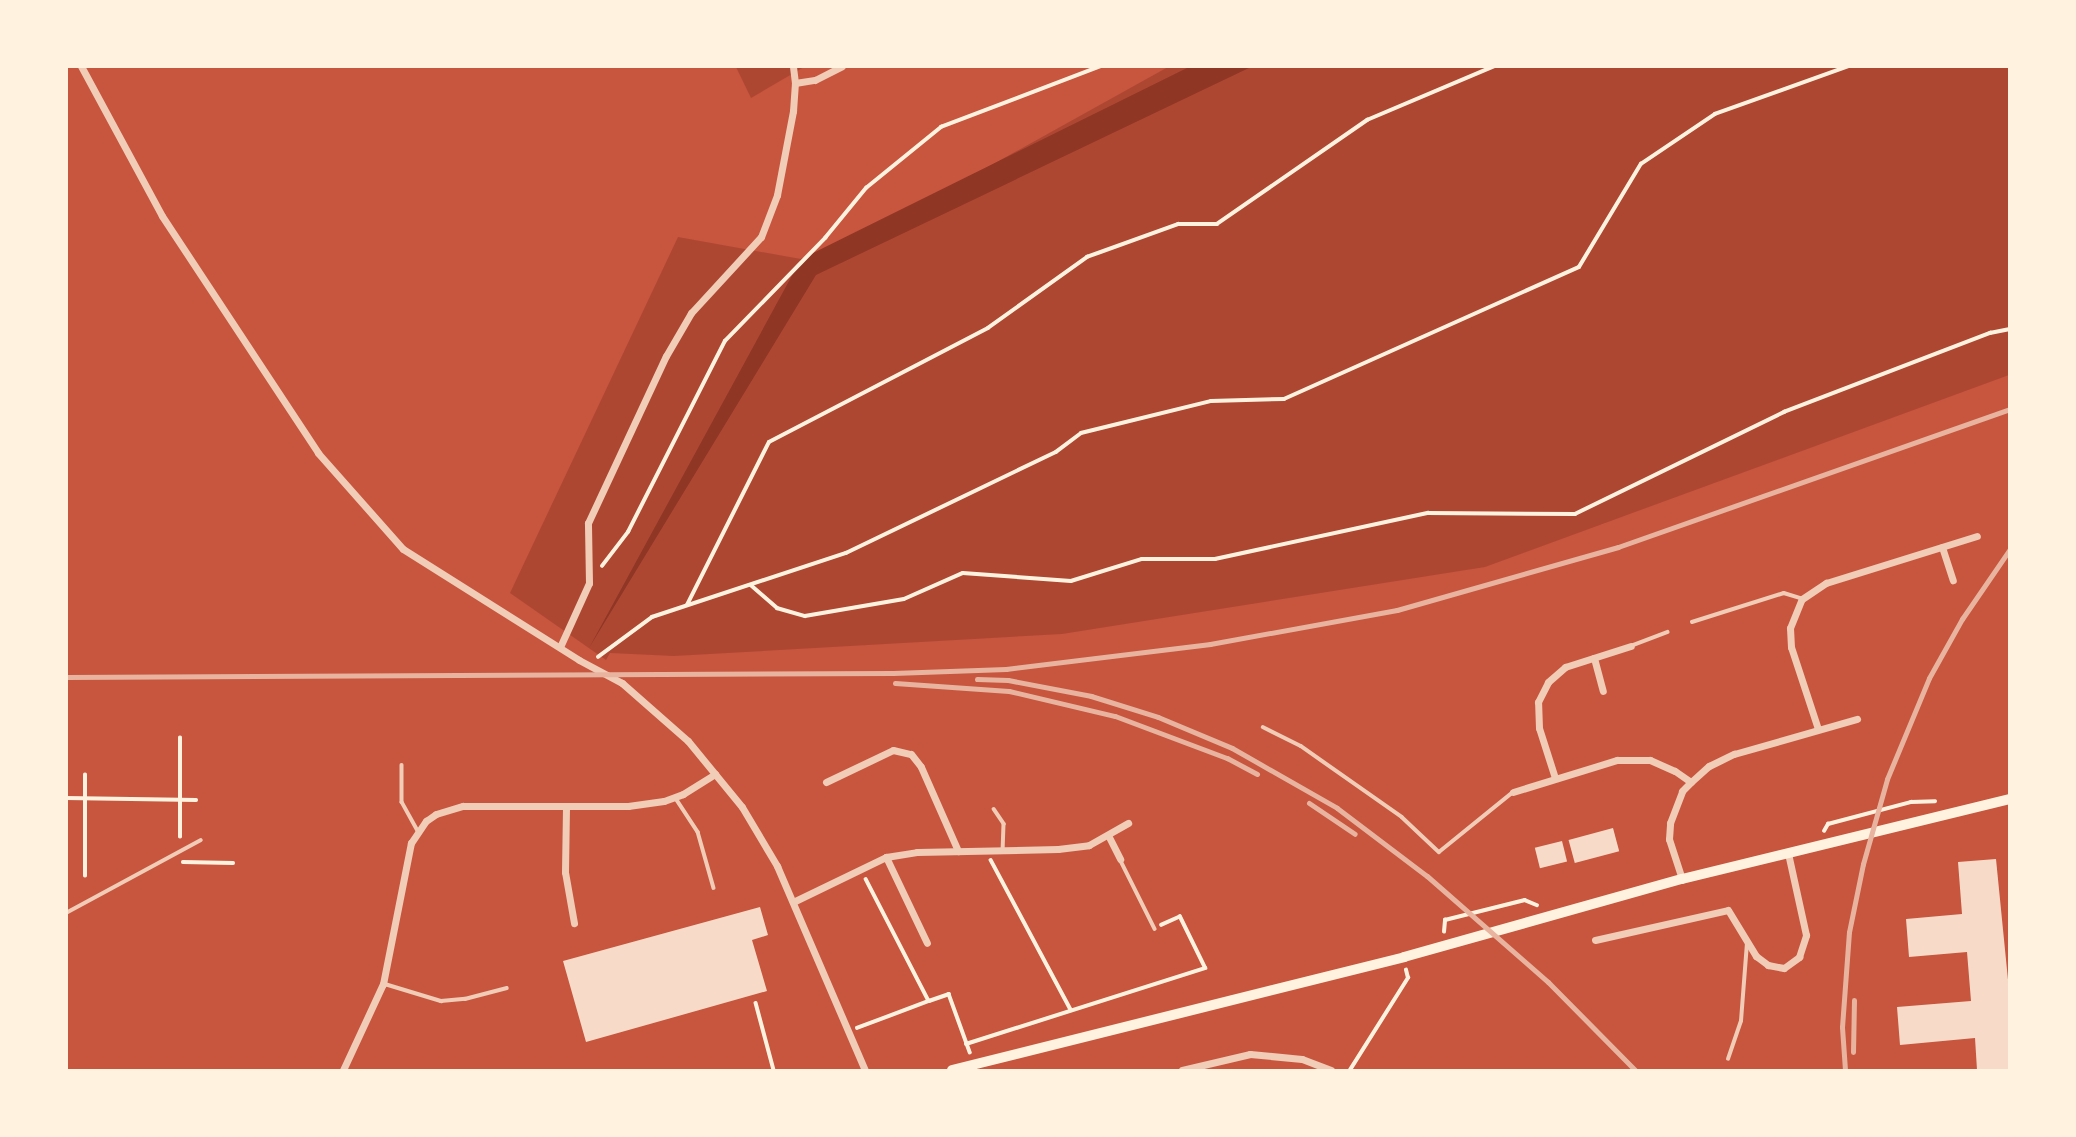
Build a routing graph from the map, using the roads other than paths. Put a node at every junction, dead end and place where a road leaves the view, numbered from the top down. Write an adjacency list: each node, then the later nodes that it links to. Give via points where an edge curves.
1 (81, 66): 11 (street, via 162,216 318,453 403,549)
2 (793, 66): 4 (street)
3 (842, 66): 4 (street, via 815,80)
4 (795, 83): 11 (street, via 777,195 761,237 691,313 666,356 589,523 589,583)
5 (1977, 536): 6 (street)
6 (1942, 547): 7 (street); 8 (street, via 1826,583)
7 (1953, 580)
8 (1802, 599): 9 (lane, via 1784,593); 17 (street, via 1790,628 1791,646)
9 (1692, 622)
10 (1667, 632): 12 (lane)
11 (560, 646): 19 (street, via 622,683 688,741)
12 (1631, 646): 13 (street)
13 (1594, 658): 14 (street); 20 (street, via 1565,667 1548,682 1538,702 1539,728)
14 (1603, 691)
15 (1857, 719): 17 (street)
16 (1263, 727): 23 (lane, via 1301,746 1402,817 1439,852)
17 (1818, 729): 22 (street, via 1734,754)
18 (402, 765): 29 (lane, via 402,802)
19 (715, 774): 24 (street); 39 (street, via 742,807)
20 (1555, 779): 22 (street, via 1617,760 1650,760); 23 (street)
21 (826, 782): 32 (street, via 893,750 911,754)
22 (1690, 782): 37 (street, via 1670,823)
23 (1513, 792)
24 (675, 797): 26 (street, via 628,806); 38 (lane, via 698,832)
25 (2010, 799): 34 (main road)
26 (566, 808): 29 (street, via 463,806 436,814); 41 (street, via 565,872)
27 (994, 809): 33 (lane, via 1004,824)
28 (1128, 823): 30 (street)
29 (418, 831): 46 (street, via 411,843)
30 (1108, 835): 33 (street, via 1079,846); 36 (street)
31 (201, 840): 40 (lane)
32 (958, 851): 33 (street); 35 (street)
33 (1003, 851)
34 (1788, 853): 37 (main road); 44 (street, via 1806,935 1799,957 1784,968 1768,965)
35 (886, 857): 39 (street); 45 (street)
36 (1120, 859): 42 (lane)
37 (1682, 879): 51 (main road)
38 (714, 888)
39 (793, 902): 50 (street)
40 (66, 913)
41 (574, 923)
42 (1155, 929)
43 (1595, 940): 44 (street, via 1728,910)
44 (1747, 940): 48 (lane, via 1741,1021)
45 (927, 943)
46 (383, 984): 47 (lane, via 440,1001); 49 (street)
47 (507, 988)
48 (1728, 1059)
49 (343, 1070)
50 (865, 1070)
51 (952, 1070)
52 (1182, 1070): 53 (street, via 1250,1054 1302,1059)
53 (1331, 1070)

